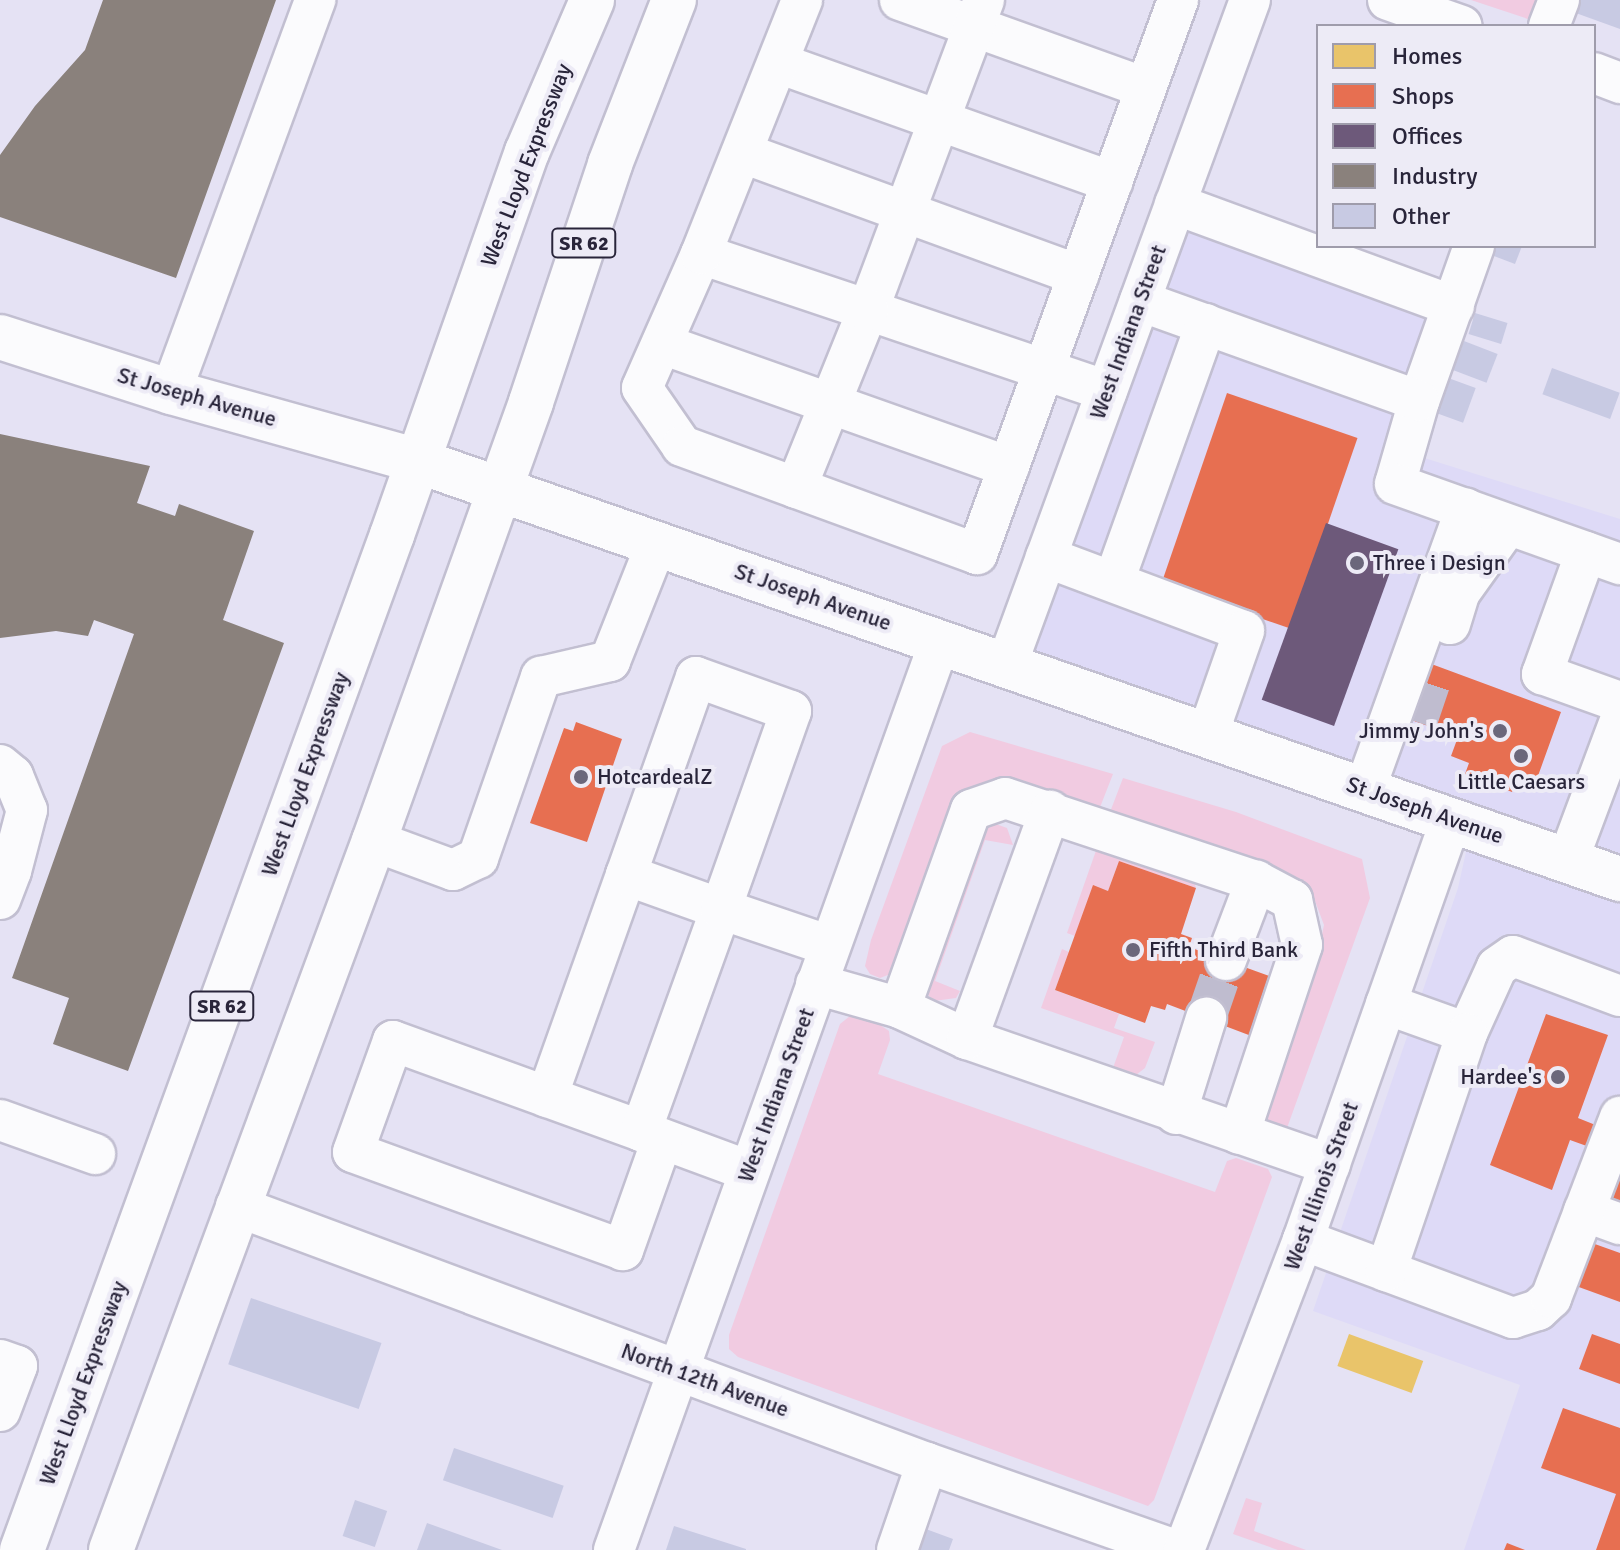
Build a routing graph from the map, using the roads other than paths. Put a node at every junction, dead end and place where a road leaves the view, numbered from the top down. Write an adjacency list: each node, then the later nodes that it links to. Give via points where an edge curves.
1 (315, 0): 33 (street)
2 (592, 0): 36 (main road, West Lloyd Expressway / SR 62, via 527,152)
3 (674, 0): 39 (main road, SR 62, via 610,164)
4 (802, 0): 13 (street)
5 (900, 0): 10 (street)
6 (1178, 0): 16 (street)
7 (1250, 0): 20 (street, West Indiana Street)
8 (1388, 0): 11 (street)
9 (1559, 0): 12 (street)
10 (979, 13): 16 (street); 17 (street)
11 (1456, 24)
12 (1550, 24)
13 (778, 63): 17 (street); 18 (street)
14 (1596, 74): 15 (street)
15 (1620, 83)
16 (1146, 88): 19 (street)
17 (939, 119): 19 (street); 21 (street)
18 (743, 153): 21 (street); 23 (street)
19 (1112, 182): 24 (street)
20 (1175, 204): 25 (street, West Indiana Street); 26 (street)
21 (905, 212): 24 (street); 27 (street)
22 (1473, 248): 26 (street)
23 (701, 254): 27 (street); 30 (street)
24 (1079, 275): 31 (street)
25 (1140, 301): 28 (street); 32 (street, West Indiana Street)
26 (1454, 306): 34 (street)
27 (868, 310): 31 (street); 35 (street)
28 (1206, 324): 34 (street); 45 (street)
29 (0, 337): 33 (main road, St Joseph Avenue)
30 (662, 344): 35 (street); 38 (street, via 642,388 682,446)
31 (1045, 369): 32 (street); 37 (street)
32 (1107, 391): 43 (street, West Indiana Street)
33 (171, 392): 36 (main road, St Joseph Avenue)
34 (1419, 401): 40 (street, via 1395,484)
35 (829, 403): 37 (street); 38 (street)
36 (418, 461): 39 (main road, St Joseph Avenue); 91 (main road, West Lloyd Expressway / SR 62)
37 (1009, 467): 38 (street, via 977,554)
38 (796, 488)
39 (501, 489): 42 (main road, St Joseph Avenue); 58 (main road, SR 62)
40 (1466, 509): 41 (street); 46 (street)
41 (1508, 525): 44 (street); 46 (street)
42 (657, 542): 47 (main road, St Joseph Avenue); 58 (street, via 610,661 541,677 478,858 453,870)
43 (1046, 557): 45 (street); 48 (street, West Indiana Street)
44 (1603, 558): 50 (street, via 1542,674)
45 (1114, 581): 53 (street, via 1244,631)
46 (1452, 581): 49 (street); 55 (street)
47 (940, 641): 48 (main road, St Joseph Avenue); 65 (street, West Indiana Street)
48 (1007, 664): 53 (main road, St Joseph Avenue)
49 (1436, 666)
50 (1620, 702)
51 (1620, 721): 59 (street)
52 (1417, 722): 55 (street)
53 (1208, 734): 55 (main road, St Joseph Avenue)
54 (0, 765): 63 (street, via 13,776 27,810)
55 (1378, 794): 57 (main road, St Joseph Avenue)
56 (1050, 811): 62 (street); 70 (street, via 1005,798 971,810); 73 (street)
57 (1451, 819): 59 (main road, St Joseph Avenue); 69 (street, West Illinois Street)
58 (374, 841): 83 (main road, SR 62)
59 (1568, 860): 61 (main road, St Joseph Avenue)
60 (626, 875): 64 (street); 64 (street, via 696,677 791,711); 74 (street)
61 (1620, 879)
62 (1256, 881): 66 (street); 78 (street, via 1292,900 1302,945)
63 (0, 899)
64 (721, 909): 65 (street); 79 (street)
65 (830, 946): 67 (street, West Indiana Street)
66 (1226, 960)
67 (816, 984): 70 (street); 82 (street, West Indiana Street)
68 (1620, 996): 72 (street, via 1513,956 1497,967)
69 (1386, 1004): 72 (street); 81 (street, West Illinois Street)
70 (900, 1008): 73 (street)
71 (1206, 1018): 75 (street)
72 (1467, 1033): 86 (street)
73 (967, 1039): 75 (street)
74 (547, 1097): 79 (street); 79 (street, via 393,1041 353,1152 623,1250)
75 (1176, 1114): 78 (street)
76 (1620, 1117): 84 (street)
77 (0, 1120): 80 (street)
78 (1239, 1134): 81 (street)
79 (652, 1135): 82 (street)
80 (95, 1154)
81 (1330, 1165): 85 (street, West Illinois Street)
82 (749, 1171): 88 (street, West Indiana Street)
83 (236, 1206): 88 (street, North 12th Avenue); 92 (main road, SR 62)
84 (1602, 1218): 86 (street, via 1551,1298 1538,1310 1513,1318)
85 (1303, 1240): 86 (street); 96 (street, West Illinois Street)
86 (1386, 1271)
87 (8, 1363): 89 (street)
88 (678, 1371): 90 (street, North 12th Avenue); 93 (street, West Indiana Street)
89 (0, 1411)
90 (927, 1463): 94 (street); 95 (street, North 12th Avenue)
91 (22, 1550)
92 (111, 1550)
93 (614, 1550)
94 (897, 1550)
95 (1176, 1550)
96 (1184, 1550)

